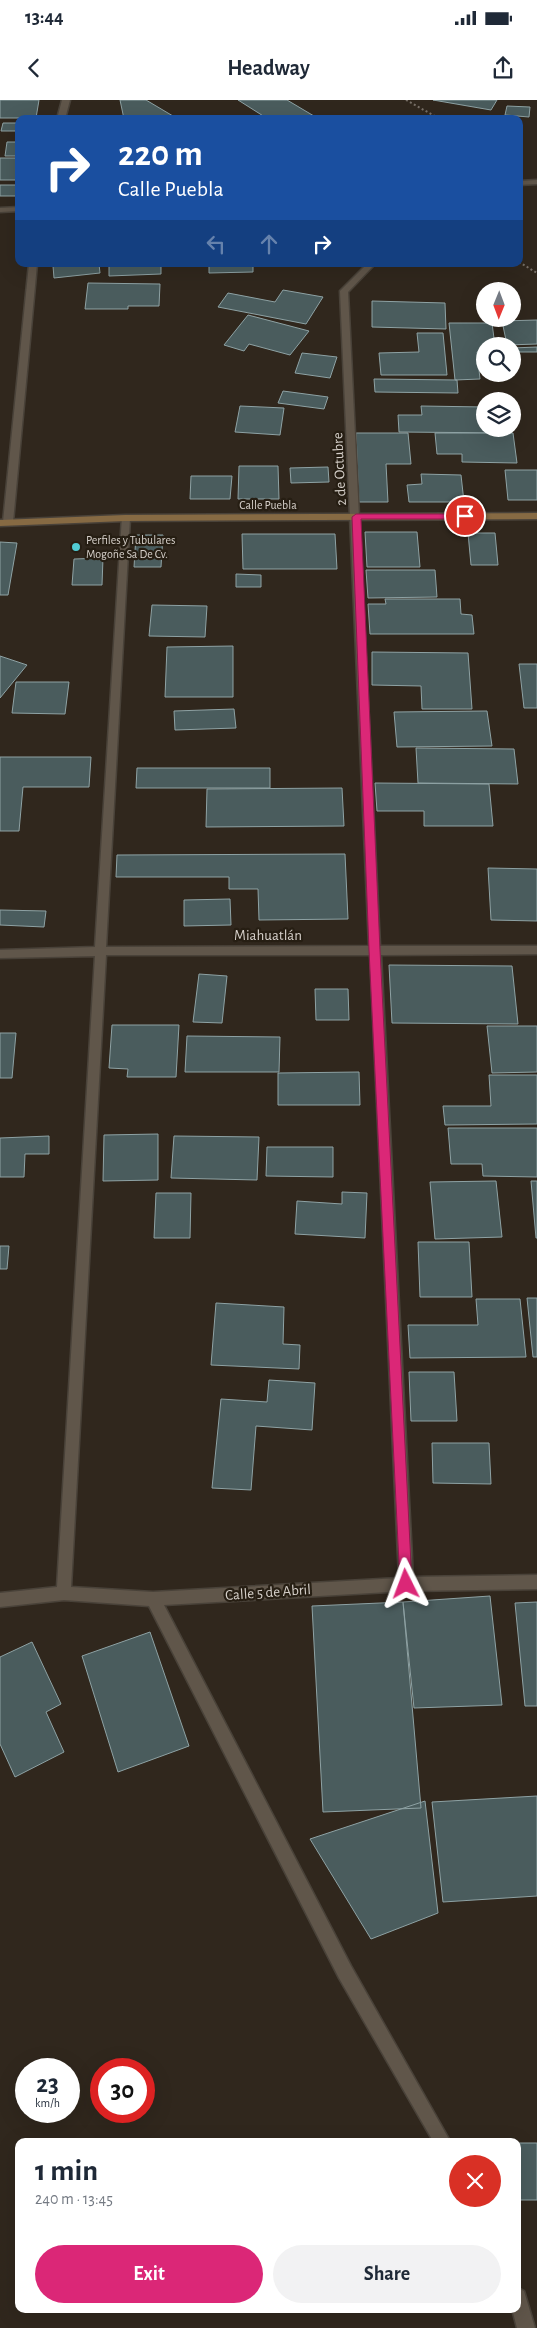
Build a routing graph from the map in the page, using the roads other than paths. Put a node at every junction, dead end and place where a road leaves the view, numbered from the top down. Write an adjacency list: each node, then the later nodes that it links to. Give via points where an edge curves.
1 (66, 100): 2 (street)
2 (62, 115)
3 (537, 182): 4 (street)
4 (523, 183)
5 (15, 209): 6 (street)
6 (0, 210)
7 (33, 267): 12 (street)
8 (368, 267): 10 (street, 2 de Octubre, via 344,291)
9 (537, 516): 10 (street, Calle Puebla)
10 (356, 517): 11 (street, Calle Puebla); 13 (street, 2 de Octubre)
11 (125, 518): 12 (street, Calle Puebla); 15 (street)
12 (4, 522)
13 (374, 950): 14 (street, Miahuatlán); 15 (street, Miahuatlán); 18 (street, 2 de Octubre)
14 (537, 950)
15 (102, 951): 16 (street, Miahuatlán); 19 (street)
16 (0, 954)
17 (537, 1582): 18 (street, Calle 5 de Abril)
18 (406, 1584): 20 (street, Calle 5 de Abril)
19 (64, 1594): 20 (street, Calle 5 de Abril); 21 (street, Calle 5 de Abril)
20 (153, 1599): 22 (street, via 345,1972)
21 (0, 1600)
22 (440, 2138)
23 (521, 2309): 24 (street)
24 (526, 2328)

